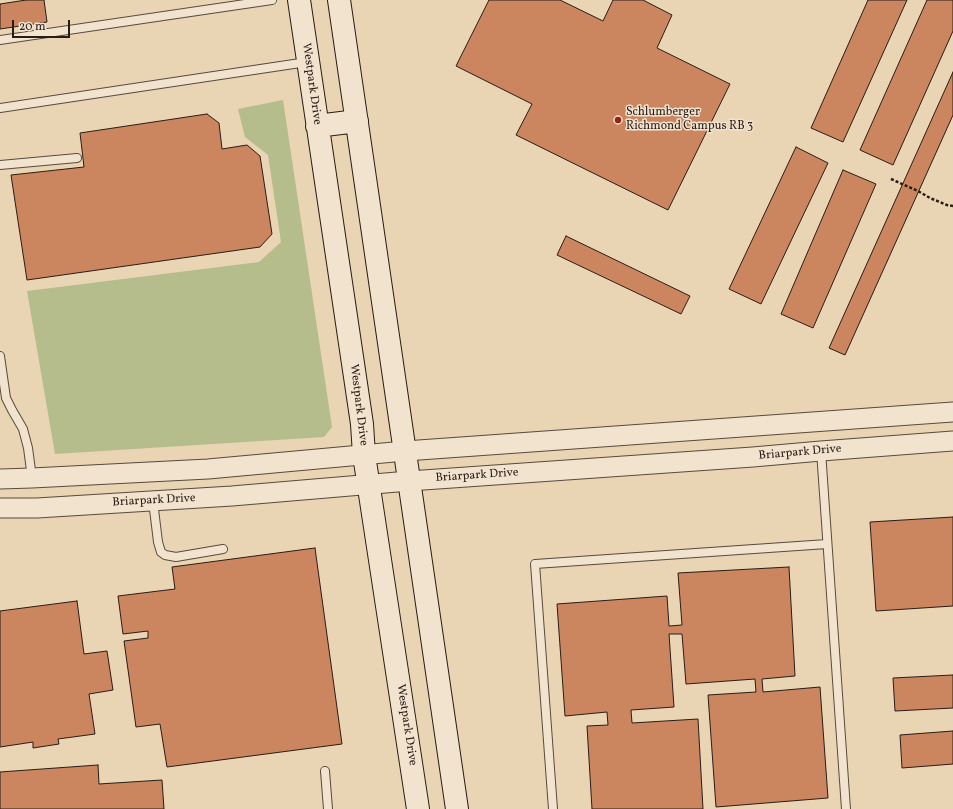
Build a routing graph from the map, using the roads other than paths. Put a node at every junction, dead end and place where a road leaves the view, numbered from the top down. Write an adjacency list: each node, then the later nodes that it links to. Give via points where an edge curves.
1 (211, 0): 5 (lane)
2 (272, 0): 5 (lane)
3 (299, 0): 7 (main road, Westpark Drive)
4 (339, 0): 9 (main road)
5 (212, 9): 6 (lane)
6 (0, 40)
7 (307, 62): 8 (lane); 10 (main road, Westpark Drive)
8 (0, 108)
9 (357, 121): 10 (main road); 16 (main road)
10 (317, 126): 18 (main road, Westpark Drive, via 362,424)
11 (77, 158): 12 (lane)
12 (0, 165)
13 (0, 356): 19 (lane, via 6,398 23,429)
14 (953, 412): 16 (street)
15 (953, 441): 17 (street, Briarpark Drive)
16 (405, 451): 18 (street); 21 (main road)
17 (821, 451): 21 (street, Briarpark Drive); 26 (lane)
18 (364, 455): 19 (street, via 208,469); 22 (main road, Westpark Drive)
19 (32, 478): 20 (street); 25 (street)
20 (0, 479)
21 (409, 481): 22 (street, Briarpark Drive); 31 (main road)
22 (369, 484): 23 (street, Briarpark Drive); 30 (main road, Westpark Drive)
23 (153, 501): 25 (street, Briarpark Drive); 27 (lane, via 160,552 176,557)
24 (0, 508): 25 (street, Briarpark Drive)
25 (37, 508)
26 (827, 544): 32 (lane, via 535,564); 33 (lane)
27 (223, 549)
28 (324, 771): 29 (lane)
29 (328, 809)
30 (418, 809)
31 (458, 809)
32 (553, 809)
33 (846, 809)

